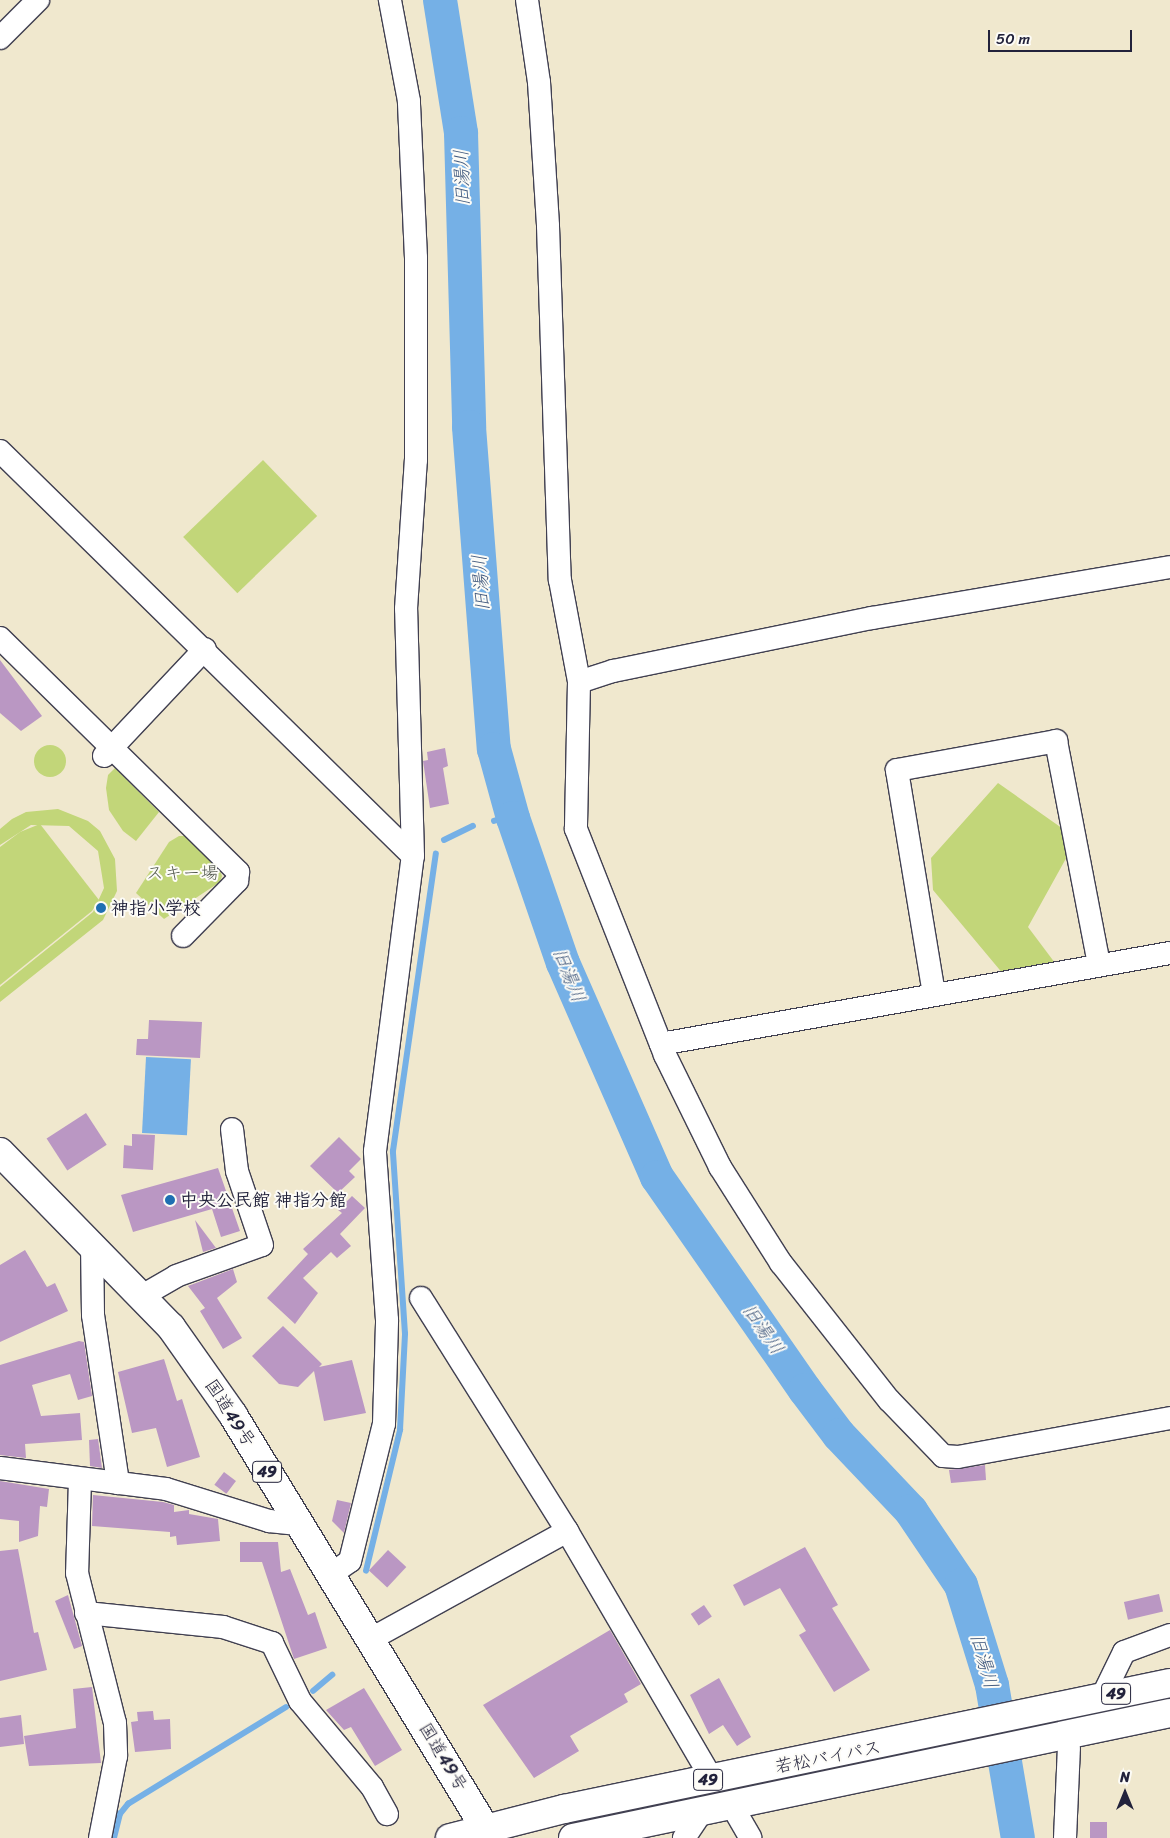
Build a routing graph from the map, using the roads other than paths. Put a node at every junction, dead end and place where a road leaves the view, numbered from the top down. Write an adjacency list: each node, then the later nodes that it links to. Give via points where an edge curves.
1 (38, 0): 4 (street)
2 (390, 0): 11 (street, via 409,101 416,258 416,460 406,608)
3 (527, 0): 9 (street, via 539,82 548,226 560,580)
4 (0, 38)
5 (0, 451): 8 (street)
6 (1170, 567): 9 (street, via 872,618 613,671)
7 (0, 638): 10 (street)
8 (205, 650): 10 (street); 11 (street)
9 (579, 682): 16 (street, via 576,829)
10 (108, 751): 12 (street, via 238,872 237,881)
11 (413, 856): 28 (street, via 375,1151 387,1320 384,1424 350,1561)
12 (183, 936)
13 (1170, 953): 14 (street)
14 (1099, 964): 15 (street); 15 (street, via 1056,741 897,770)
15 (934, 994): 16 (street)
16 (660, 1044): 22 (street, via 720,1167 781,1263 888,1400 944,1456 958,1457)
17 (232, 1129): 20 (street, via 237,1171 262,1245 176,1276)
18 (0, 1152): 19 (highway, 国道49号 / 49)
19 (92, 1243): 20 (highway, 国道49号 / 49); 25 (street, via 93,1315)
20 (142, 1296): 26 (highway, 国道49号 / 49, via 171,1327 233,1415)
21 (421, 1298): 27 (street)
22 (1170, 1418)
23 (0, 1468): 24 (street)
24 (80, 1480): 25 (street); 29 (street, via 77,1573)
25 (118, 1482): 26 (street, via 166,1489 268,1521)
26 (298, 1524): 28 (highway, 国道49号 / 49)
27 (567, 1531): 31 (street); 36 (street)
28 (330, 1575): 31 (highway, 国道49号 / 49)
29 (86, 1613): 39 (street, via 224,1627 272,1643 300,1701 372,1787); 41 (street, via 102,1658 115,1723 116,1756)
30 (1170, 1635): 33 (street, via 1124,1652)
31 (369, 1640): 40 (highway, 国道49号 / 49)
32 (1170, 1683): 33 (highway, 若松バイパス / 49)
33 (1102, 1697): 36 (highway, 若松バイパス / 49, via 931,1736)
34 (1170, 1713): 35 (highway, 若松バイパス / 49)
35 (1068, 1741): 37 (highway, 若松バイパス / 49); 46 (street)
36 (712, 1779): 40 (highway, 若松バイパス / 49)
37 (731, 1804): 38 (highway, 若松バイパス / 49); 45 (street)
38 (703, 1810): 43 (highway, 若松バイパス / 49); 44 (street)
39 (387, 1814)
40 (488, 1833): 42 (highway, 若松バイパス)
41 (100, 1838)
42 (450, 1838)
43 (573, 1838)
44 (684, 1838)
45 (751, 1838)
46 (1066, 1838)

